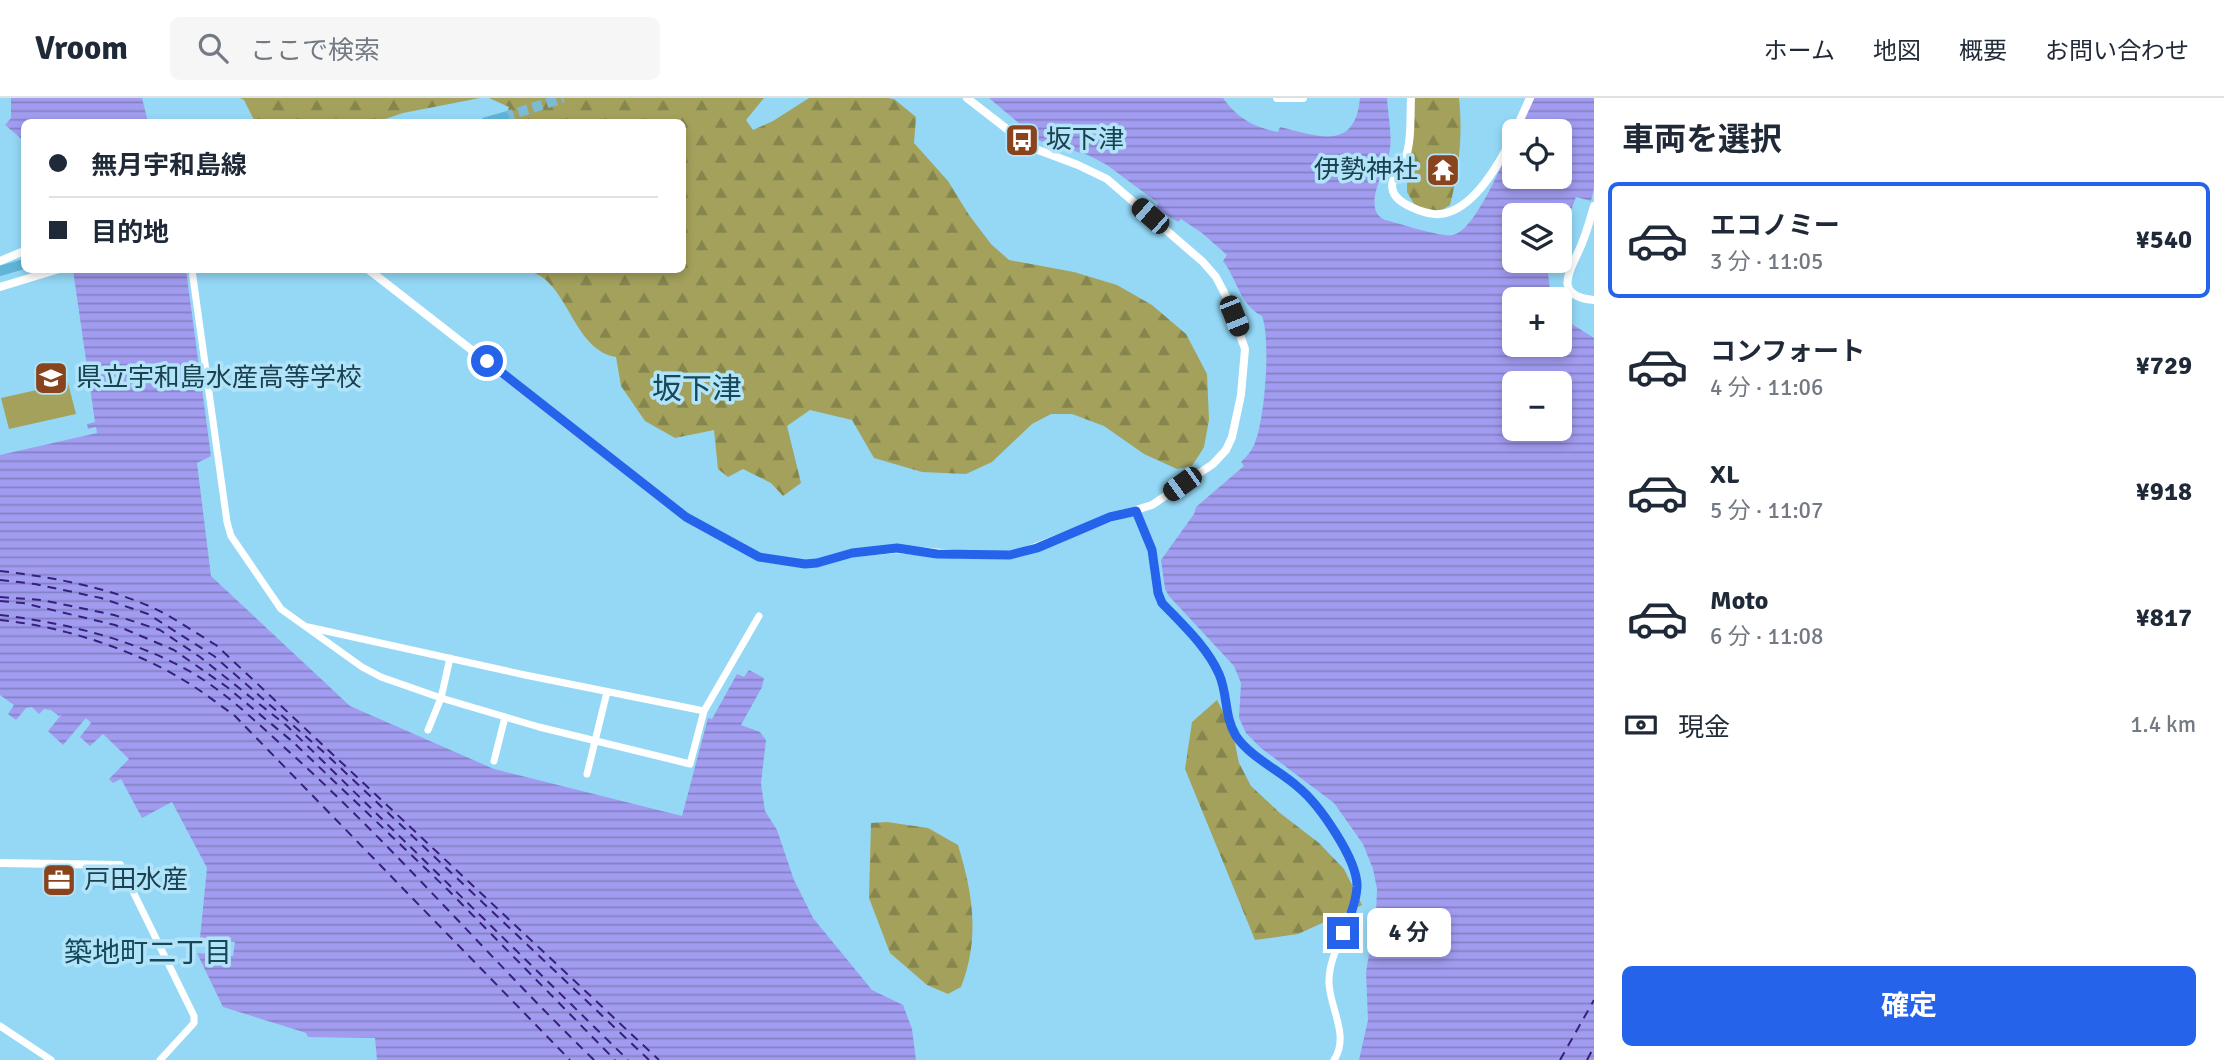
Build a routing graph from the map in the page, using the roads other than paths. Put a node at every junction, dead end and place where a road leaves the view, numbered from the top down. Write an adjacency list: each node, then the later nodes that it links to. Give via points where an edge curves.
1 (967, 98): 20 (main road, via 1030,147 1107,179 1203,262 1227,298 1245,349 1241,395 1226,450 1153,505)
2 (1277, 98): 3 (main road)
3 (1303, 98)
4 (1411, 98): 9 (main road, via 1408,149 1393,178 1397,198 1426,212 1451,211 1475,195)
5 (1530, 98): 8 (main road)
6 (504, 117): 7 (highway)
7 (498, 119)
8 (1521, 119)
9 (1502, 158)
10 (1594, 206): 19 (main road, via 1567,275 1568,289 1574,295)
11 (21, 252): 12 (main road)
12 (0, 261)
13 (21, 265): 14 (highway)
14 (0, 271)
15 (46, 273): 18 (main road)
16 (192, 273): 22 (street, via 230,536 274,601)
17 (373, 273): 20 (main road, via 686,517 759,557 805,564 897,548 937,554 1010,555)
18 (0, 287)
19 (1594, 300)
20 (1136, 511): 37 (street, via 1152,550 1162,603 1211,659 1236,736 1316,806 1355,873 1355,901 1329,974 1340,1035)
21 (759, 616): 26 (street)
22 (301, 625): 23 (street); 25 (street, via 381,677)
23 (450, 658): 24 (street); 25 (street)
24 (607, 692): 26 (street); 29 (street)
25 (441, 698): 27 (street); 28 (street)
26 (704, 711): 29 (street, via 690,764)
27 (505, 717): 29 (street); 30 (street)
28 (428, 730)
29 (595, 740): 31 (street)
30 (494, 761)
31 (587, 774)
32 (0, 863): 33 (main road)
33 (120, 865): 36 (street, via 194,1016 194,1023)
34 (0, 1026): 35 (street)
35 (51, 1060)
36 (160, 1060)
37 (1334, 1060)

